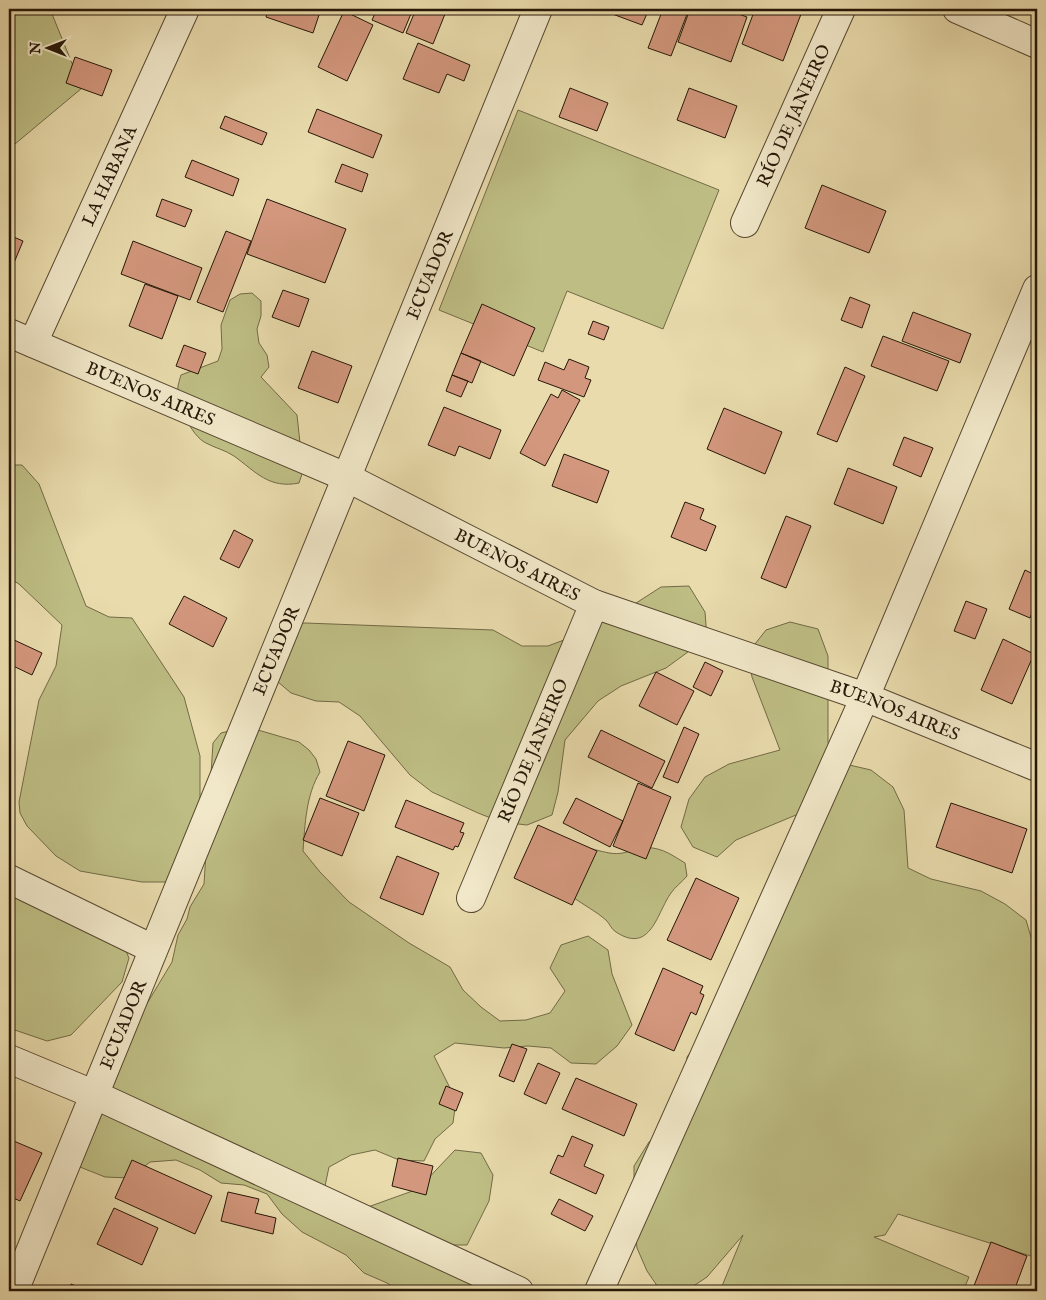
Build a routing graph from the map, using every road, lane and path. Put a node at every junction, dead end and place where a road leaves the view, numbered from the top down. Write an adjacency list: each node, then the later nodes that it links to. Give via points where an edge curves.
1 (185, 9): 9 (street, LA HABANA)
2 (538, 9): 10 (street, ECUADOR)
3 (841, 9): 6 (street, RÍO DE JANEIRO)
4 (957, 9): 5 (street)
5 (1037, 44)
6 (745, 223)
7 (1037, 288): 12 (street)
8 (9, 333): 9 (street, BUENOS AIRES)
9 (33, 343): 10 (street, BUENOS AIRES)
10 (346, 477): 11 (street, BUENOS AIRES); 16 (street, ECUADOR)
11 (594, 604): 12 (street, BUENOS AIRES); 15 (street, RÍO DE JANEIRO)
12 (865, 697): 13 (street, BUENOS AIRES); 21 (street)
13 (1037, 767)
14 (9, 879): 16 (street)
15 (471, 898)
16 (153, 949): 18 (street, ECUADOR)
17 (9, 1058): 18 (street)
18 (93, 1094): 19 (street, ECUADOR); 20 (street)
19 (14, 1291)
20 (519, 1291)
21 (599, 1291)

